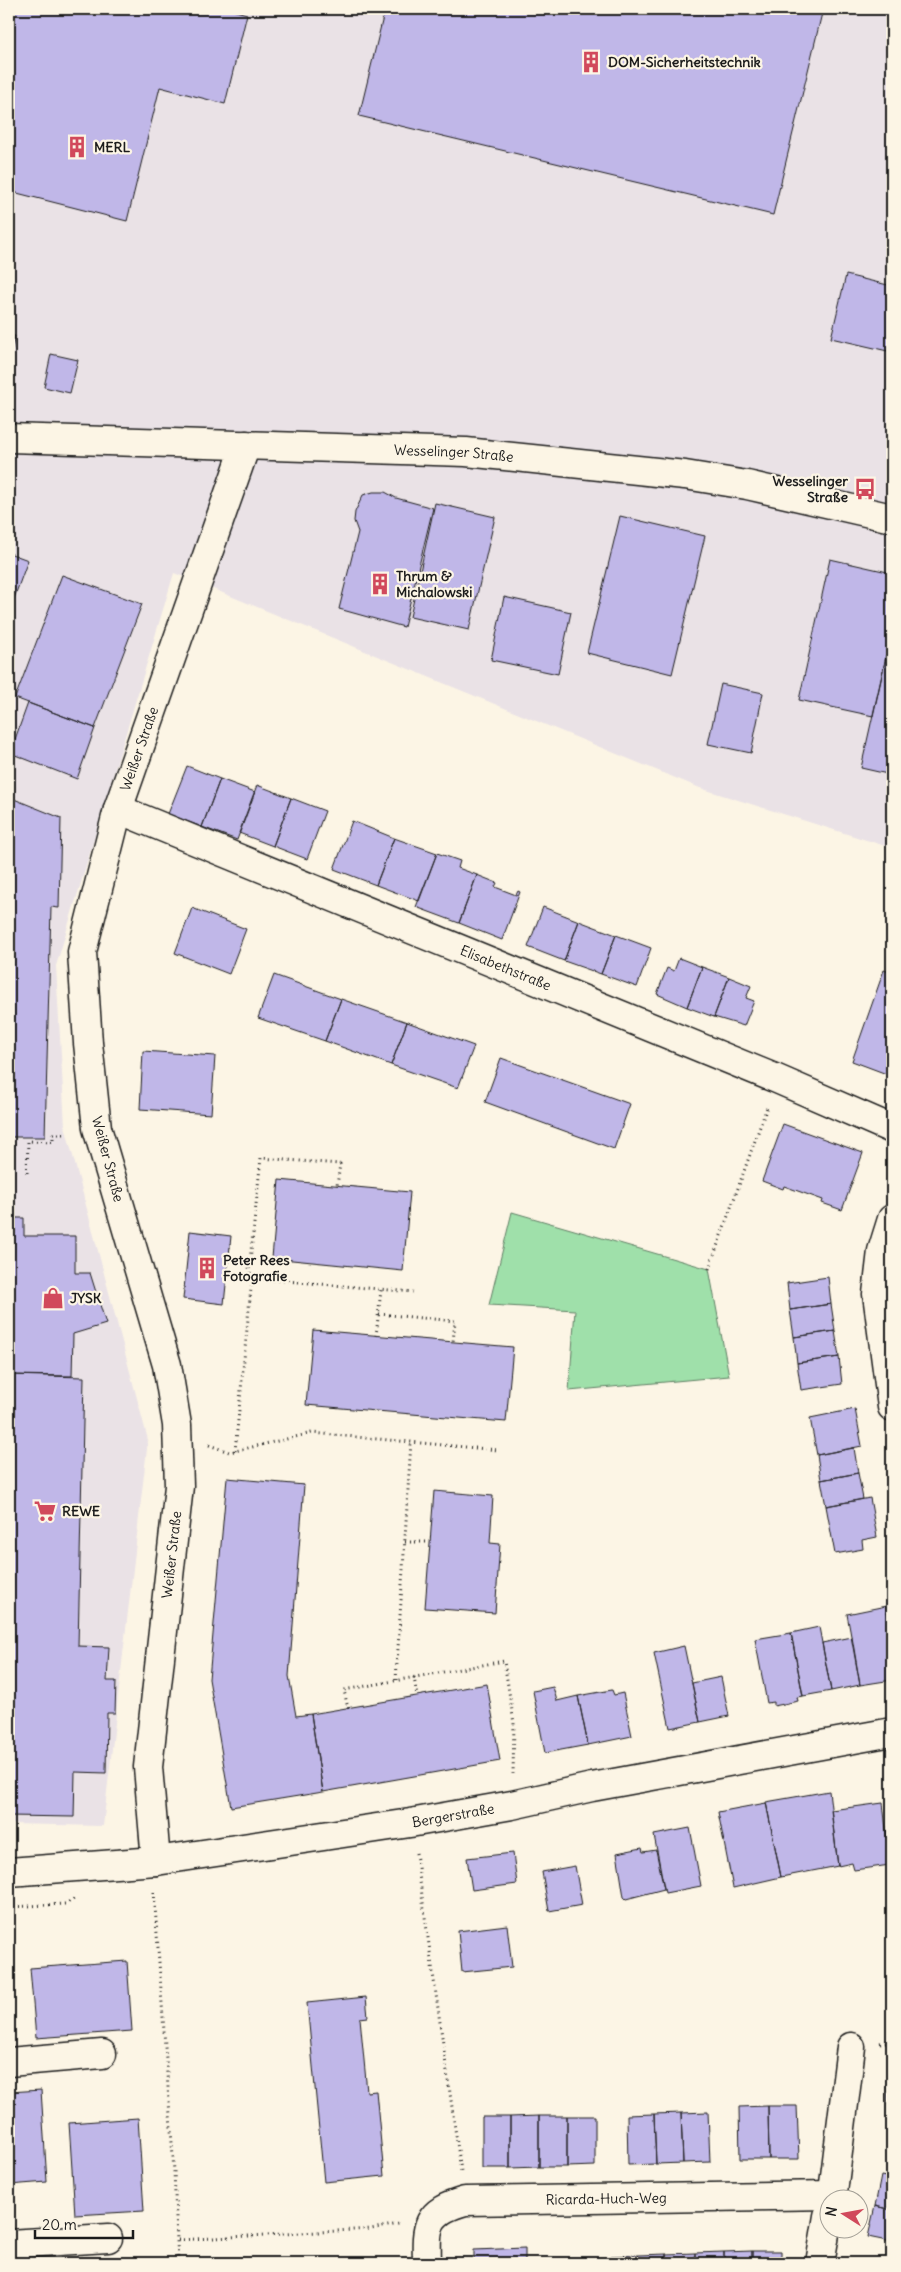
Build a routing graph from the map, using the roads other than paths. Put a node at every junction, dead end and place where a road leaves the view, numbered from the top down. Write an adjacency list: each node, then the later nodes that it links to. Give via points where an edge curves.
1 (9, 438): 2 (street, Wesselinger Straße)
2 (246, 445): 3 (street, Wesselinger Straße, via 466,452 685,475 747,485); 4 (street, Weißer Straße)
3 (892, 518)
4 (118, 809): 5 (street, Elisabethstraße, via 777,1078); 9 (street, Weißer Straße, via 82,952 98,1128 167,1366 178,1433 179,1486 148,1767)
5 (892, 1129)
6 (892, 1219): 7 (street, via 882,1251 877,1294)
7 (892, 1407)
8 (892, 1732): 9 (street, Bergerstraße, via 410,1823)
9 (156, 1861): 10 (street, Bergerstraße)
10 (9, 1872)
11 (851, 2047): 14 (street)
12 (102, 2054): 13 (street)
13 (9, 2062)
14 (833, 2190)
15 (818, 2204): 19 (street, Ricarda-Huch-Weg, via 465,2201 443,2207 432,2218 426,2236)
16 (108, 2238): 18 (street)
17 (824, 2240): 20 (street)
18 (9, 2244)
19 (428, 2263)
20 (820, 2263)

